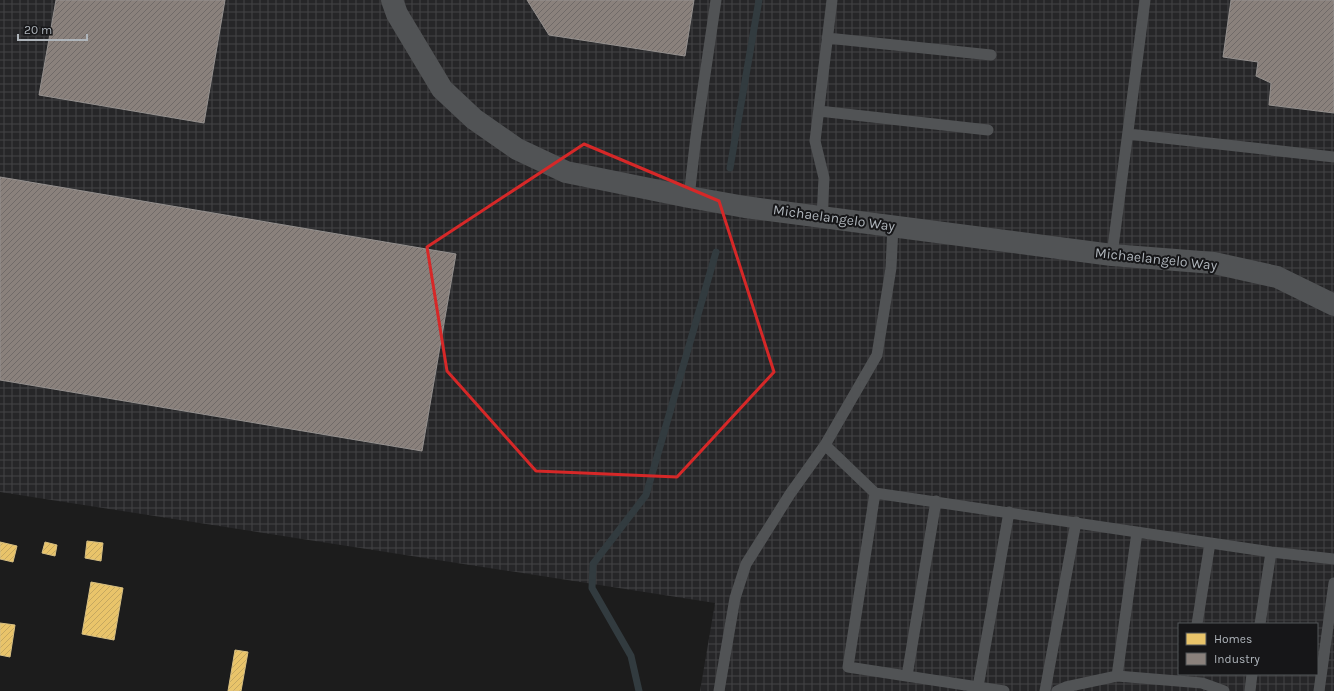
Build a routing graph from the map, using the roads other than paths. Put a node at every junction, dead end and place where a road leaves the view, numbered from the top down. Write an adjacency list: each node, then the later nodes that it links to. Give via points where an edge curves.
1 (716, 0): 11 (lane)
2 (832, 0): 5 (lane)
3 (1145, 0): 9 (lane)
4 (395, 7): 11 (street, Michaelangelo Way, via 442,89 474,119 517,149 566,172)
5 (827, 38): 6 (lane); 7 (lane)
6 (991, 56)
7 (819, 111): 8 (lane); 12 (lane, via 816,141 824,178)
8 (988, 130)
9 (1128, 134): 10 (lane); 14 (lane)
10 (1334, 157)
11 (689, 197): 12 (street, Michaelangelo Way)
12 (822, 217): 13 (street, Michaelangelo Way)
13 (893, 226): 14 (street, Michaelangelo Way); 16 (lane, via 891,268 877,355)
14 (1112, 255): 15 (street, Michaelangelo Way, via 1214,264 1276,277)
15 (1334, 305)
16 (824, 445): 17 (lane); 33 (lane, via 746,564 735,598)
17 (875, 493): 18 (lane); 29 (lane, via 848,667)
18 (936, 501): 19 (lane); 29 (lane)
19 (1009, 512): 20 (lane); 32 (lane)
20 (1076, 522): 21 (lane); 35 (lane)
21 (1137, 532): 22 (lane); 30 (lane)
22 (1210, 543): 23 (lane); 26 (lane)
23 (1271, 552): 24 (lane); 27 (lane)
24 (1334, 559)
25 (1334, 583): 39 (lane)
26 (1197, 623)
27 (1260, 623)
28 (1252, 675): 38 (lane)
29 (907, 676): 32 (lane)
30 (1117, 676): 31 (lane); 36 (lane)
31 (1189, 678): 37 (lane)
32 (978, 687): 34 (lane)
33 (719, 691)
34 (1004, 691)
35 (1045, 691)
36 (1057, 691)
37 (1224, 691)
38 (1250, 691)
39 (1319, 691)

